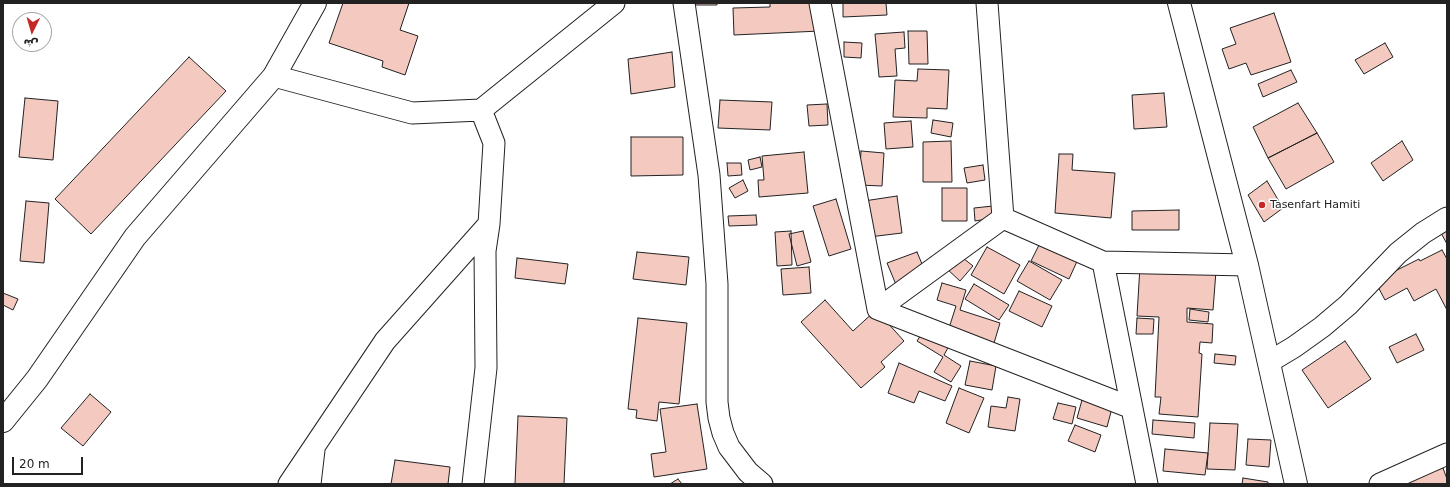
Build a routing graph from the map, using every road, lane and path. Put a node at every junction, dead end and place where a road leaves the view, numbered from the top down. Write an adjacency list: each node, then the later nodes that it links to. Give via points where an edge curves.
1 (315, 3): 7 (street)
2 (614, 3): 8 (street)
3 (684, 3): 23 (street, via 709,175 718,284 719,418 729,447 748,472)
4 (820, 3): 14 (street)
5 (987, 3): 9 (street)
6 (1179, 3): 13 (street)
7 (274, 76): 8 (street, via 412,113); 17 (street, via 135,237 37,379)
8 (481, 110): 11 (street, via 494,142)
9 (1003, 218): 12 (street); 14 (street)
10 (1447, 218): 15 (street, via 1398,253 1348,305 1322,327)
11 (490, 224): 18 (street, via 385,342); 22 (street, via 485,251 486,368)
12 (1103, 262): 13 (street); 16 (street)
13 (1247, 265): 15 (street)
14 (878, 309): 16 (street)
15 (1269, 362): 25 (street)
16 (1132, 408): 24 (street)
17 (3, 421)
18 (314, 445): 20 (street); 21 (street)
19 (1447, 454): 26 (street)
20 (289, 484)
21 (310, 484)
22 (473, 484)
23 (762, 484)
24 (1147, 484)
25 (1296, 484)
26 (1380, 484)

